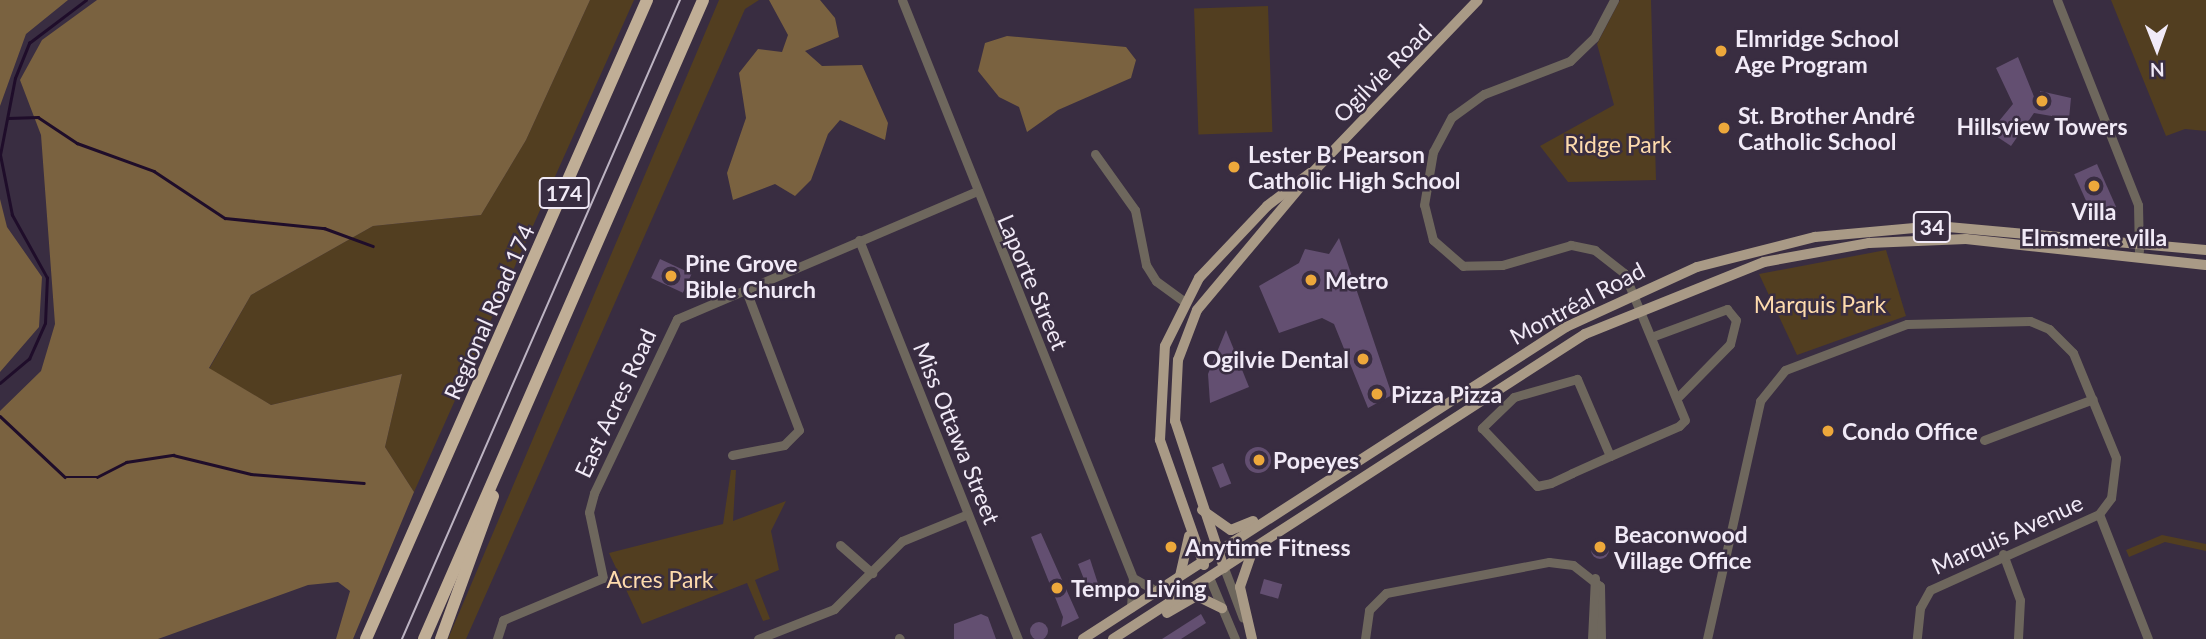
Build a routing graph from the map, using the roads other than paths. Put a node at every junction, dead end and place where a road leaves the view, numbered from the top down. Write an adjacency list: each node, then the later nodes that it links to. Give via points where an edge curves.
1 (647, 0): 49 (highway, Regional Road 174 / 174)
2 (704, 0): 22 (highway, 174)
3 (903, 0): 9 (street, Laporte Street)
4 (1478, 0): 8 (main road, Ogilvie Road)
5 (1614, 0): 16 (street, via 1594,38 1570,61 1485,94 1451,117 1433,152 1424,205 1433,240 1463,266 1502,265 1547,248 1578,245 1616,264)
6 (2057, 0): 11 (street, via 2138,205)
7 (1095, 155): 17 (street, via 1135,210 1146,265)
8 (1313, 172): 17 (main road, Ogilvie Road, via 1292,183 1226,247); 29 (main road, Ogilvie Road, via 1218,279 1186,334 1174,382 1175,421)
9 (975, 192): 10 (street, East Acres Road); 42 (street, Laporte Street)
10 (859, 240): 15 (street, East Acres Road); 30 (street, Miss Ottawa Street)
11 (2140, 241): 12 (main road, Montréal Road / 34); 13 (street); 16 (main road, Montréal Road / 34, via 1986,227 1863,231 1744,253)
12 (2206, 250)
13 (2138, 256): 14 (main road, Montréal Road / 34); 18 (main road, Montréal Road / 34, via 1966,239 1869,243 1764,262)
14 (2206, 265)
15 (745, 288): 25 (street, via 799,430 784,445); 48 (street, East Acres Road, via 693,308 665,334 589,512 603,578)
16 (1634, 292): 18 (street); 24 (main road, Montréal Road / 34)
17 (1184, 301): 32 (main road, Ogilvie Road, via 1166,346 1158,397 1163,453)
18 (1642, 307): 19 (street); 27 (main road, Montréal Road / 34, via 1585,334)
19 (1654, 336): 20 (street); 20 (street, via 1727,309 1736,320 1730,344)
20 (1679, 396): 26 (street, via 1685,413 1679,426)
21 (2093, 399): 23 (street); 31 (street, Marquis Avenue, via 2111,440 2117,479); 61 (street, Marquis Avenue, via 2066,342 2030,321 1907,324 1798,362 1760,401)
22 (522, 417): 50 (highway, 174); 51 (highway)
23 (1984, 440)
24 (1379, 445): 27 (main road); 28 (main road, Montréal Road / 34)
25 (732, 455)
26 (1610, 456): 26 (street, via 1577,379 1514,397 1482,428 1537,486)
27 (1387, 460): 34 (main road, Montréal Road / 34)
28 (1300, 499): 29 (main road, via 1231,530); 35 (main road, Montréal Road / 34)
29 (1200, 509): 35 (main road, Ogilvie Road)
30 (968, 514): 39 (street, via 902,541); 53 (street, Miss Ottawa Street)
31 (2099, 514): 36 (street, Marquis Avenue); 64 (street)
32 (1186, 518): 37 (main road, Ogilvie Road); 40 (main road, via 1190,544)
33 (839, 545): 39 (street)
34 (1253, 550): 38 (main road, Montréal Road / 34); 57 (main road, via 1240,587)
35 (1217, 552): 37 (main road, Montréal Road / 34); 38 (main road, Ogilvie Road)
36 (2003, 555): 62 (street, Marquis Avenue, via 1930,590 1920,608); 63 (street, via 2020,600)
37 (1203, 561): 40 (main road, Montréal Road / 34); 41 (main road, Ogilvie Road)
38 (1224, 568): 41 (main road, Montréal Road / 34); 57 (street, Ogilvie Road)
39 (872, 573): 52 (street, via 834,609)
40 (1180, 576): 44 (main road, Montréal Road / 34)
41 (1209, 577): 46 (street, Ogilvie Road); 47 (main road, Montréal Road / 34)
42 (1133, 578): 44 (street); 45 (street, Laporte Street)
43 (1595, 578): 58 (street, via 1573,565 1529,562 1397,589 1369,610); 59 (street); 60 (street)
44 (1156, 591): 45 (main road, Montréal Road / 34)
45 (1130, 608): 54 (main road, Montréal Road / 34)
46 (1222, 608): 47 (main road, via 1197,596); 56 (street, Ogilvie Road)
47 (1138, 623): 55 (main road, Montréal Road / 34)
48 (496, 634)
49 (366, 639)
50 (424, 639)
51 (441, 639)
52 (758, 639)
53 (1018, 639)
54 (1083, 639)
55 (1113, 639)
56 (1235, 639)
57 (1252, 639)
58 (1365, 639)
59 (1592, 639)
60 (1601, 639)
61 (1707, 639)
62 (1917, 639)
63 (2018, 639)
64 (2148, 639)

